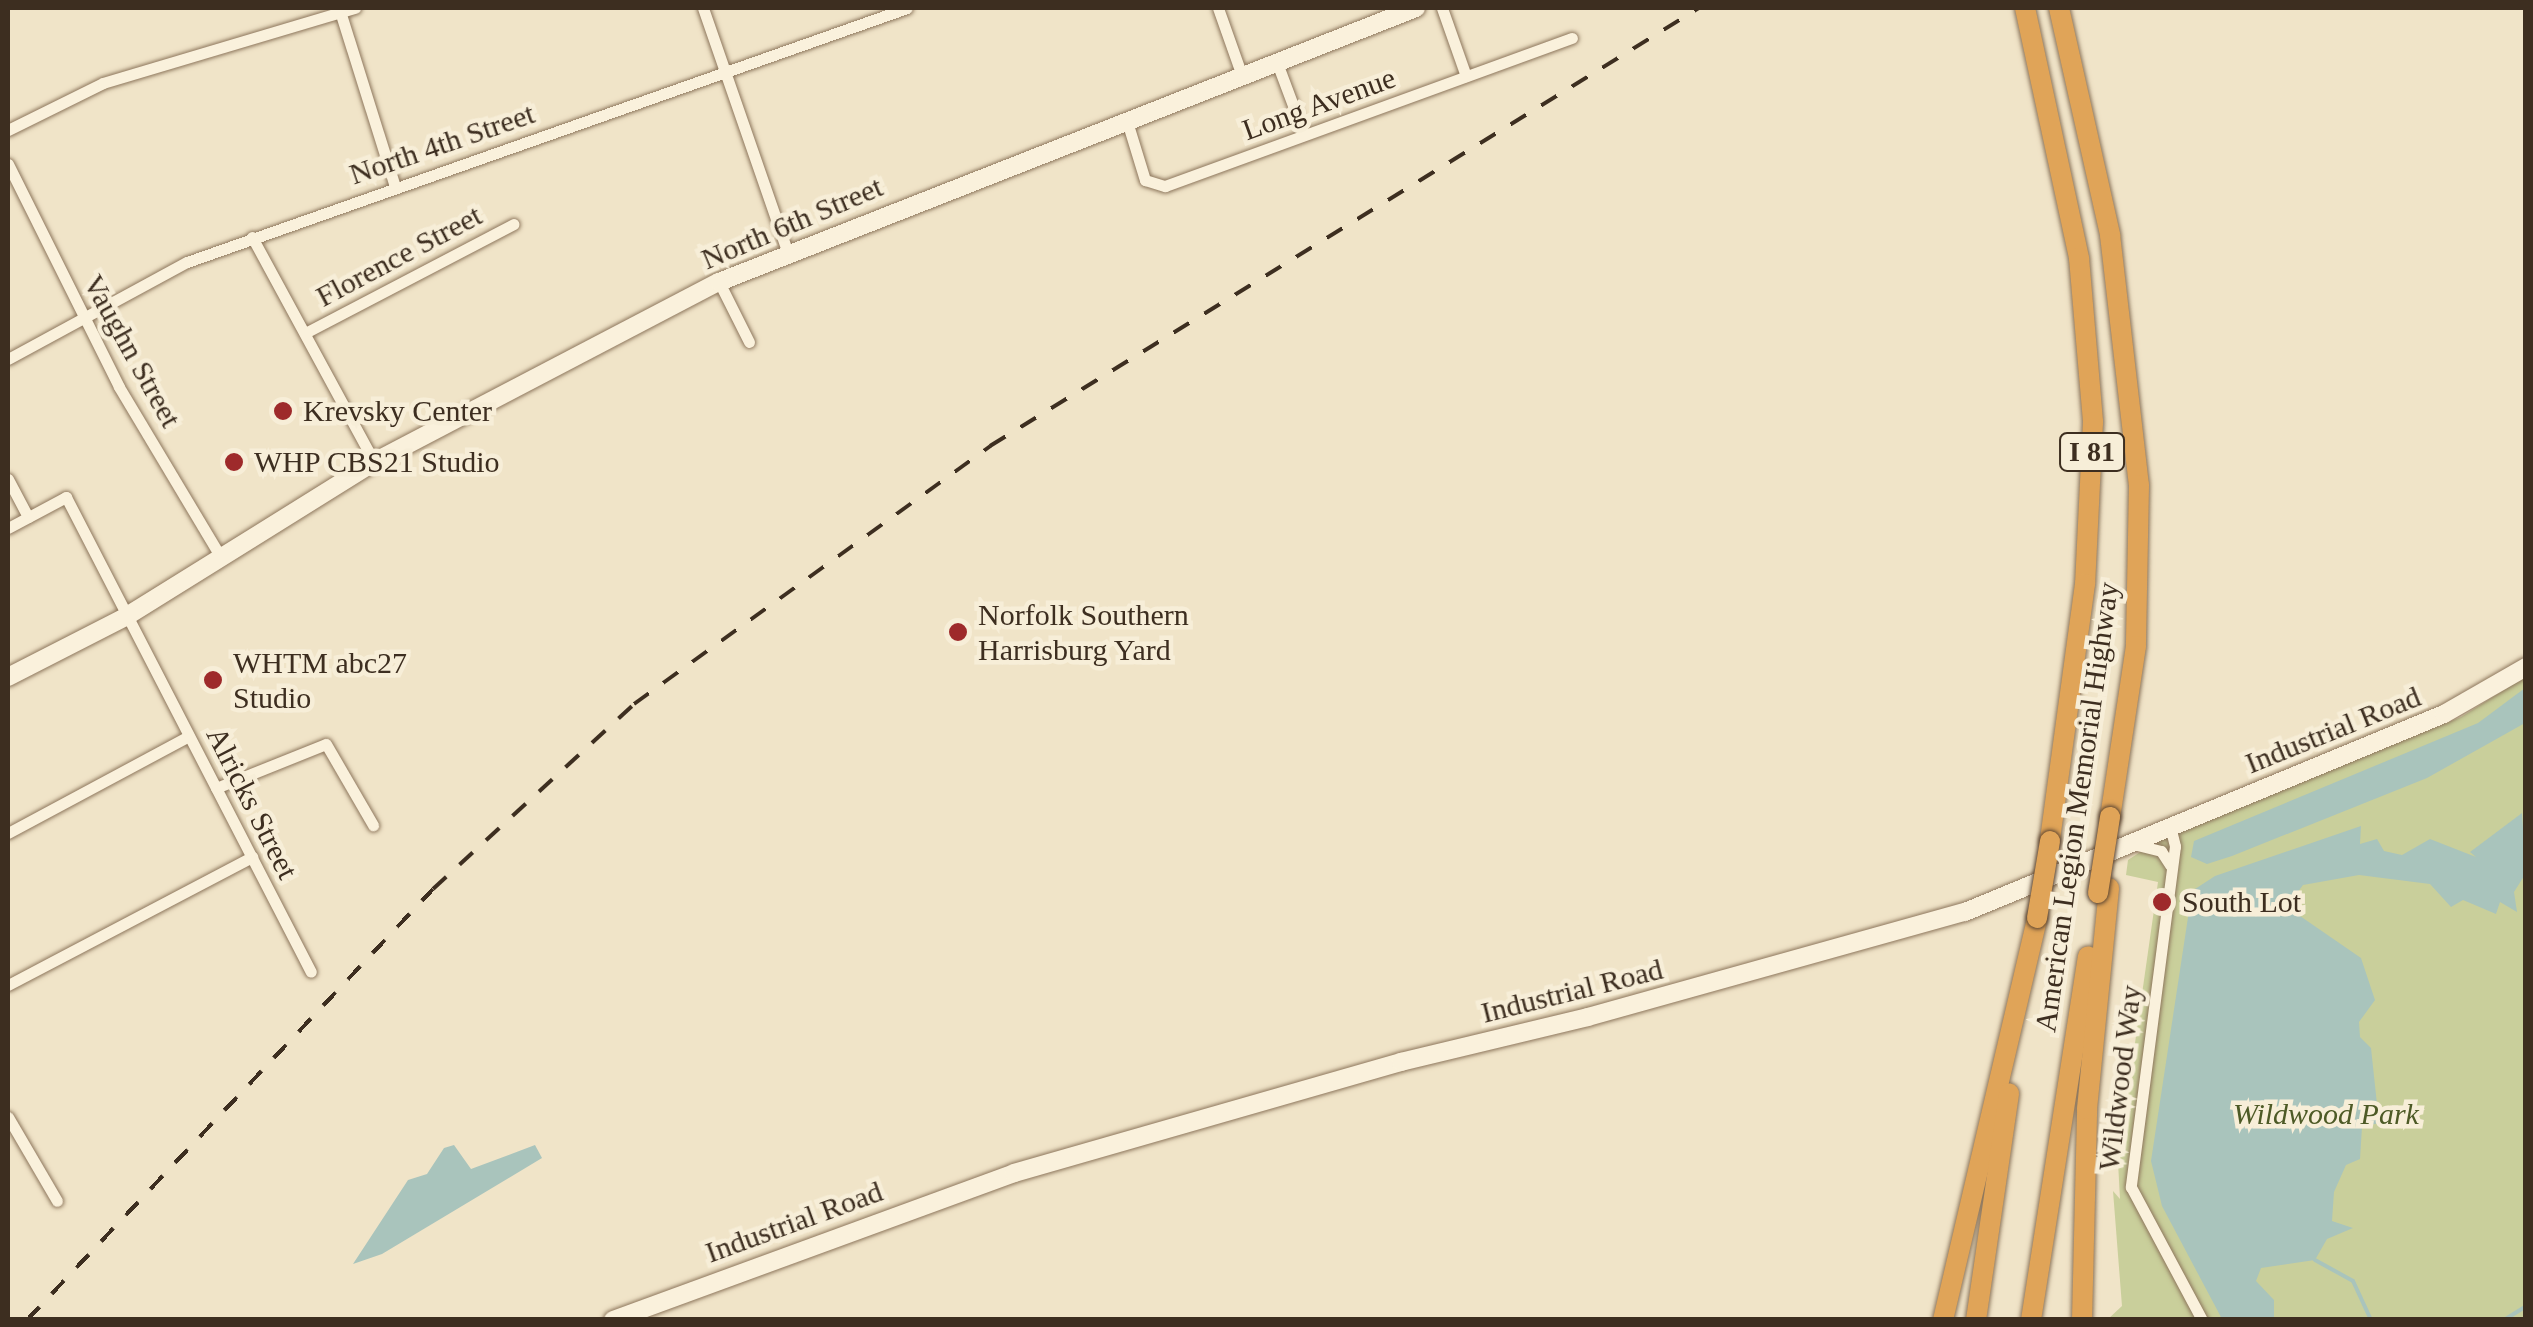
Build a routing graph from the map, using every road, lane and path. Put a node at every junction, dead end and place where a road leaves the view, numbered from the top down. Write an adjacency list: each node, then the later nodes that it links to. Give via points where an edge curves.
1 (355, 8): 9 (street)
2 (703, 8): 12 (street)
3 (906, 8): 12 (street, North 4th Street)
4 (1218, 8): 13 (street)
5 (1416, 8): 11 (street, North 6th Street)
6 (1442, 8): 14 (street)
7 (2025, 8): 45 (highway, American Legion Memorial Highway / I 81, bridge, via 2079,258 2093,422 2086,584)
8 (2059, 8): 44 (highway, American Legion Memorial Highway / I 81, via 2124,320 2139,485 2136,646)
9 (340, 10): 16 (street, via 103,83); 19 (street)
10 (1572, 38): 14 (street, Long Avenue)
11 (1276, 60): 13 (street, North 6th Street); 17 (street)
12 (725, 70): 19 (street, North 4th Street); 22 (street)
13 (1241, 73): 15 (street, North 6th Street)
14 (1466, 76): 17 (street, Long Avenue)
15 (1126, 118): 17 (street, Long Avenue, via 1145,180 1158,187); 22 (street, North 6th Street)
16 (8, 130)
17 (1304, 135)
18 (8, 164): 24 (street, Vaughn Street)
19 (396, 187): 21 (street, North 4th Street)
20 (514, 224): 25 (street, Florence Street)
21 (252, 237): 24 (street, North 4th Street, via 187,262); 25 (street)
22 (786, 251): 23 (street, North 6th Street)
23 (719, 282): 26 (street); 28 (street, North 6th Street)
24 (84, 320): 27 (street, North 4th Street); 32 (street, Vaughn Street)
25 (307, 332): 28 (street)
26 (750, 342)
27 (8, 359)
28 (374, 462): 32 (street, North 6th Street)
29 (8, 479): 30 (street)
30 (28, 517): 31 (street); 33 (street, Alricks Street, via 66,497)
31 (8, 528)
32 (222, 559): 33 (street, North 6th Street)
33 (127, 616): 35 (street, North 6th Street); 36 (street, Alricks Street)
34 (2526, 667): 39 (street, Industrial Road, via 2444,714)
35 (8, 678)
36 (189, 736): 37 (street, Alricks Street); 40 (street)
37 (216, 788): 38 (street, via 326,744); 42 (street, Alricks Street)
38 (373, 825)
39 (2170, 826): 41 (street, Industrial Road); 43 (street, Wildwood Way)
40 (8, 833)
41 (2129, 843): 43 (street, via 2161,850); 51 (street, Industrial Road, via 1965,912 1014,1174)
42 (252, 857): 46 (street, Alricks Street); 47 (street)
43 (2172, 872): 56 (street, Wildwood Way, via 2130,1182)
44 (2104, 890): 54 (highway, American Legion Memorial Highway); 55 (highway, via 2087,1109)
45 (2037, 918): 52 (highway); 53 (highway, American Legion Memorial Highway / I 81)
46 (310, 972)
47 (8, 985)
48 (8, 1117): 49 (street)
49 (11, 1134): 50 (street)
50 (56, 1201)
51 (613, 1320)
52 (1942, 1320)
53 (1976, 1320)
54 (2031, 1320)
55 (2082, 1320)
56 (2202, 1320)

